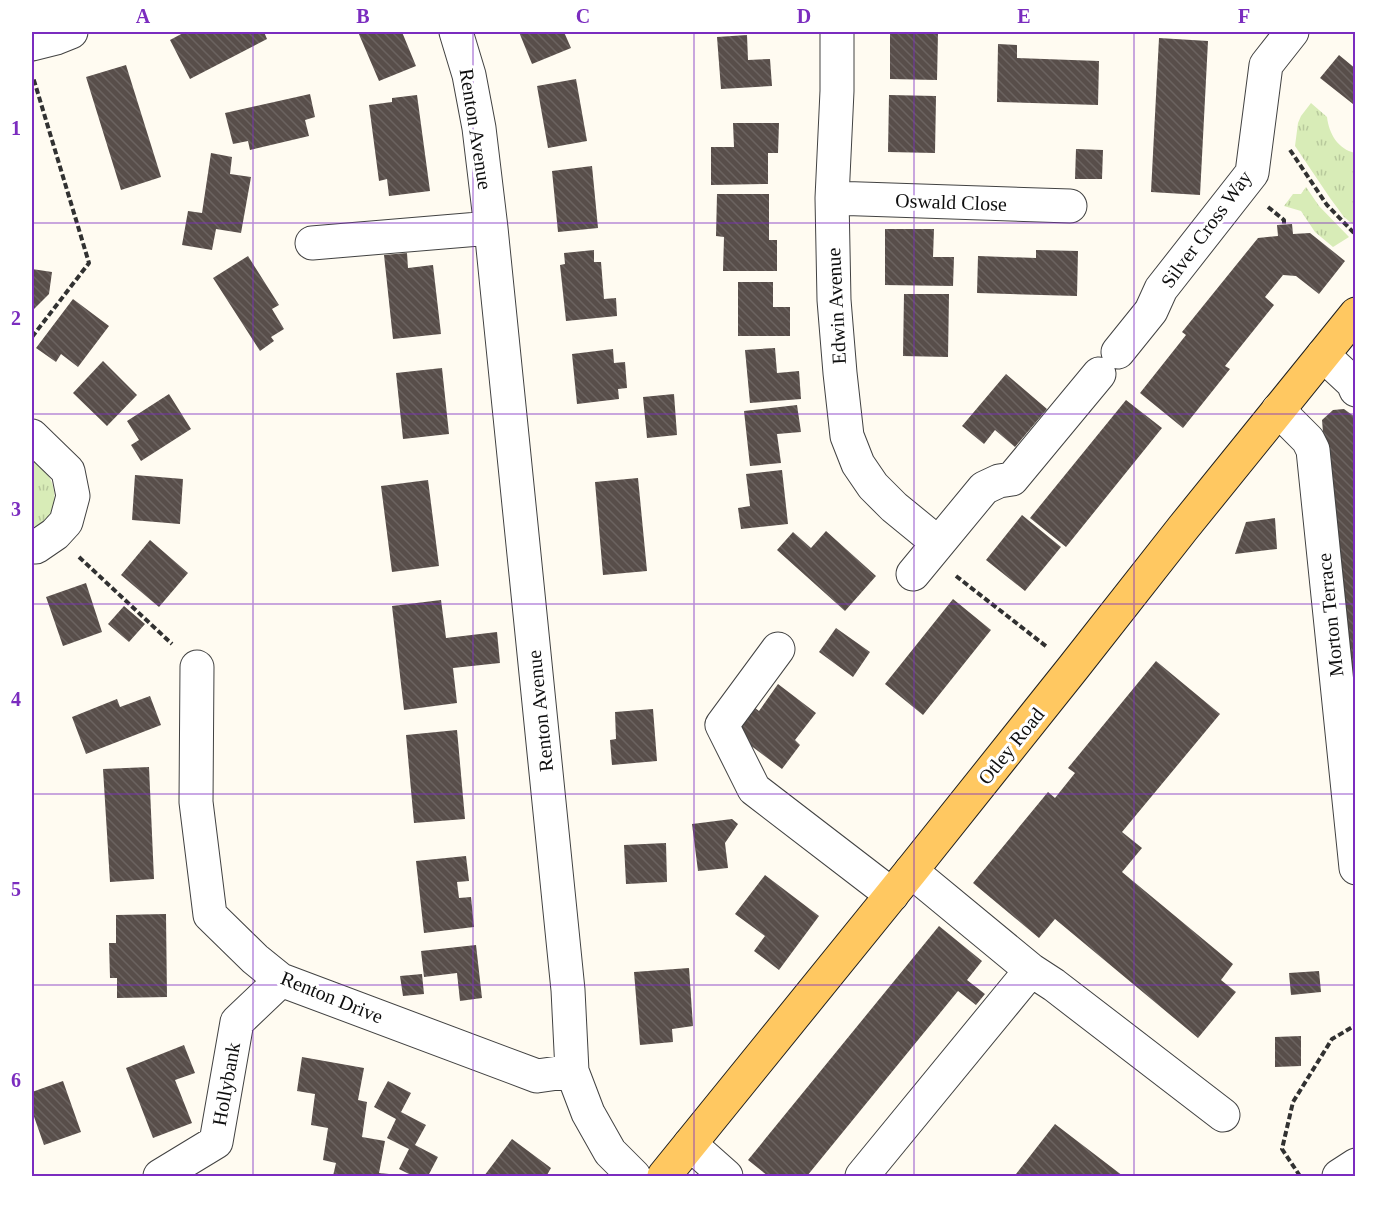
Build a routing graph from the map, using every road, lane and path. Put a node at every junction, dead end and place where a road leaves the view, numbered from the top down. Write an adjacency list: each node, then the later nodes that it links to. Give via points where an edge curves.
1 (71, 32): 5 (street)
2 (456, 32): 10 (street, Renton Avenue, via 479,128)
3 (837, 32): 8 (street, Edwin Avenue)
4 (1292, 32): 20 (street, Silver Cross Way, via 1266,65 1252,173 1161,288 1151,311 1012,479 984,488)
5 (32, 44)
6 (32, 74): 14 (path, via 89,263)
7 (1288, 148): 11 (path, via 1327,205)
8 (832, 198): 9 (street, Oswald Close); 20 (street, Edwin Avenue, via 834,300 847,436 858,464 873,486)
9 (1070, 206)
10 (491, 228): 12 (street); 30 (street, Renton Avenue, via 568,990)
11 (1356, 235)
12 (312, 243)
13 (1356, 314): 15 (main road, Otley Road)
14 (32, 337)
15 (1323, 355): 16 (street); 17 (main road, Otley Road)
16 (1355, 385)
17 (1278, 410): 24 (main road, Otley Road); 25 (street, Morton Terrace, via 1313,450)
18 (32, 436): 19 (street, via 68,471 73,496 66,522)
19 (43, 541): 23 (path)
20 (938, 543): 21 (street); 24 (path, via 942,565)
21 (913, 574)
22 (778, 649): 26 (street, via 722,725 754,789)
23 (197, 667): 28 (street, Renton Drive, via 196,802 210,915)
24 (1073, 668): 26 (main road, Otley Road)
25 (1356, 868)
26 (902, 883): 27 (street); 32 (main road, Otley Road)
27 (1031, 970): 31 (street); 38 (street)
28 (281, 980): 30 (street, Renton Drive, via 537,1076); 34 (street, Hollybank, via 237,1022 216,1142)
29 (1356, 1025): 39 (path, via 1332,1039 1293,1102 1282,1149)
30 (572, 1071): 35 (street, Renton Avenue, via 588,1113 610,1152)
31 (1223, 1115)
32 (690, 1144): 36 (main road, Otley Road); 37 (street)
33 (1356, 1165): 40 (street)
34 (160, 1176)
35 (634, 1176)
36 (664, 1176)
37 (726, 1176)
38 (862, 1176)
39 (1300, 1176)
40 (1339, 1176)

